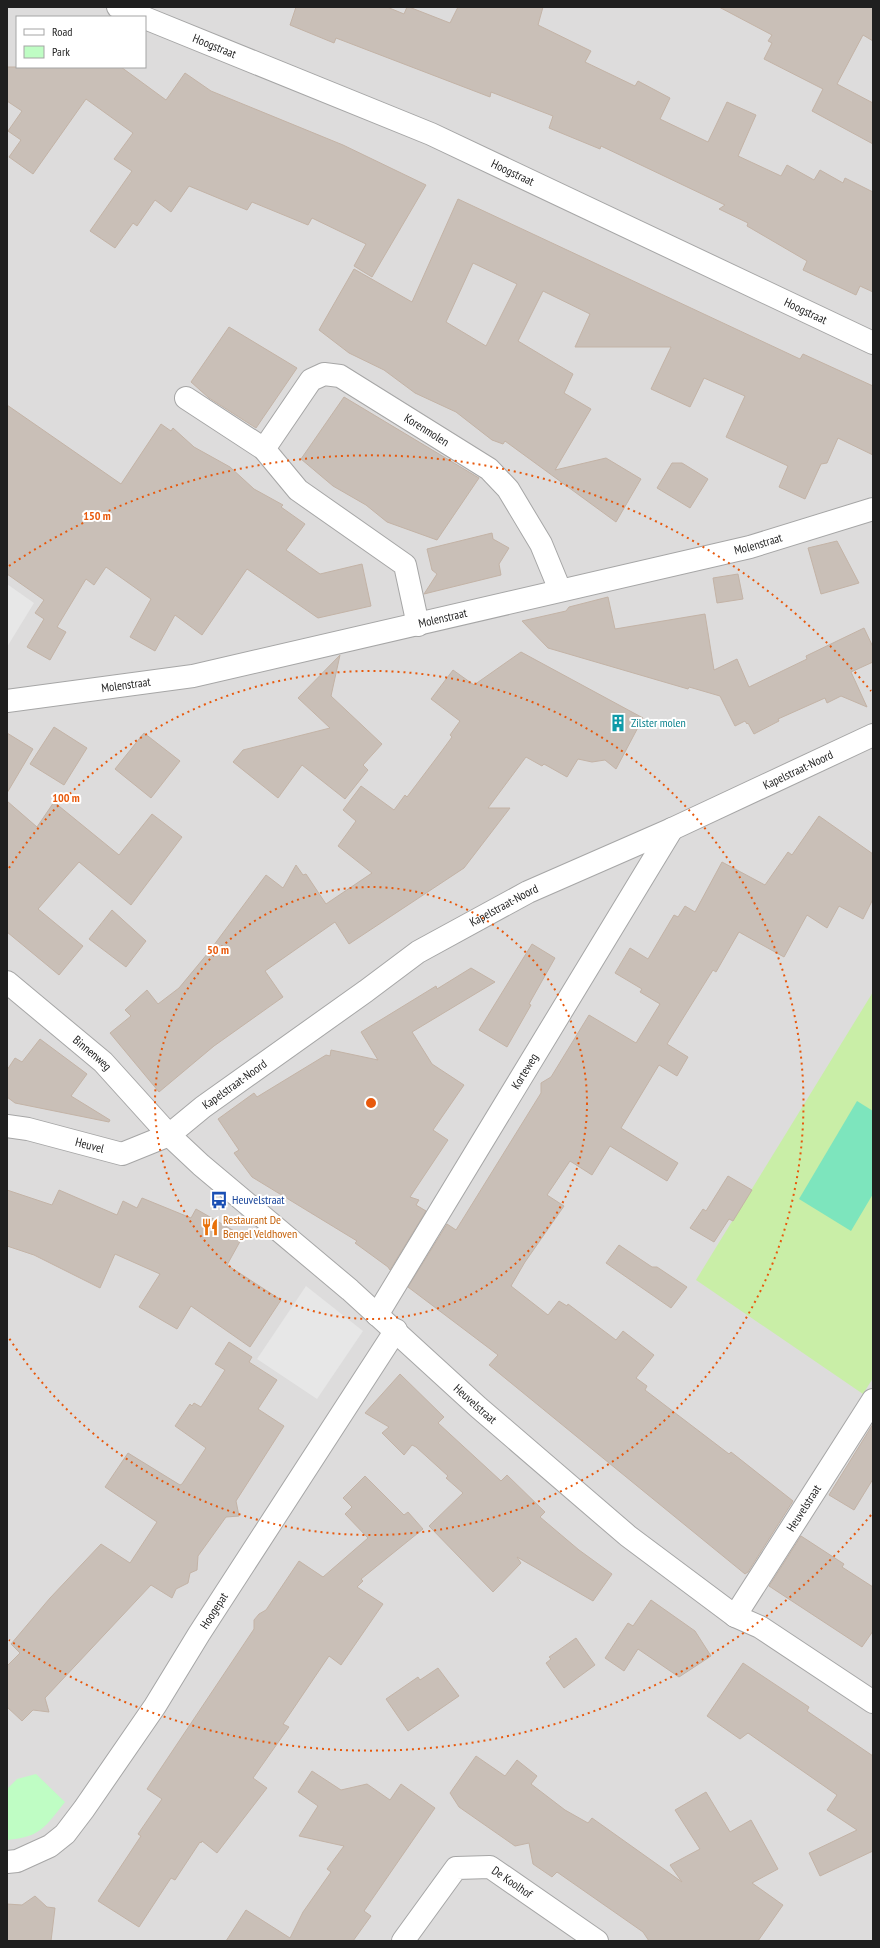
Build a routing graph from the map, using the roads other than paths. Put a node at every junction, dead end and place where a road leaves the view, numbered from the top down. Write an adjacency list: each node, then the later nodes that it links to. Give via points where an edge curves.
1 (118, 7): 2 (street, Hoogstraat)
2 (141, 16)
3 (146, 18): 4 (street, Hoogstraat, via 431,134)
4 (873, 343)
5 (186, 398): 6 (street)
6 (264, 449): 8 (street, Korenmolen, via 311,380 324,374 340,376 489,469 508,489 541,544); 9 (street, via 298,490 405,565)
7 (873, 509): 8 (street, Molenstraat, via 750,547)
8 (560, 590): 9 (street, Molenstraat)
9 (418, 625): 10 (street, Molenstraat, via 193,676)
10 (7, 701)
11 (873, 735): 12 (street, Kapelstraat-Noord)
12 (672, 828): 15 (street, Kapelstraat-Noord, via 528,892 418,952 209,1102); 16 (street, Korteweg)
13 (7, 982): 15 (street, Binnenweg, via 103,1062)
14 (7, 1126): 15 (street, Heuvel, via 28,1129 122,1154)
15 (169, 1134): 16 (street, Heuvelstraat, via 201,1165)
16 (377, 1315): 17 (street, Heuvelstraat)
17 (396, 1330): 19 (street, Heuvelstraat, via 478,1407 628,1536); 21 (street, Hoogepat, via 155,1706 80,1814 65,1834 50,1846 17,1861)
18 (873, 1400): 19 (street, Heuvelstraat)
19 (735, 1616): 20 (street, Heuvelstraat, via 760,1627)
20 (873, 1702)
21 (7, 1862)
22 (403, 1941): 23 (street, De Koolhof, via 456,1868 490,1867)
23 (597, 1941)

